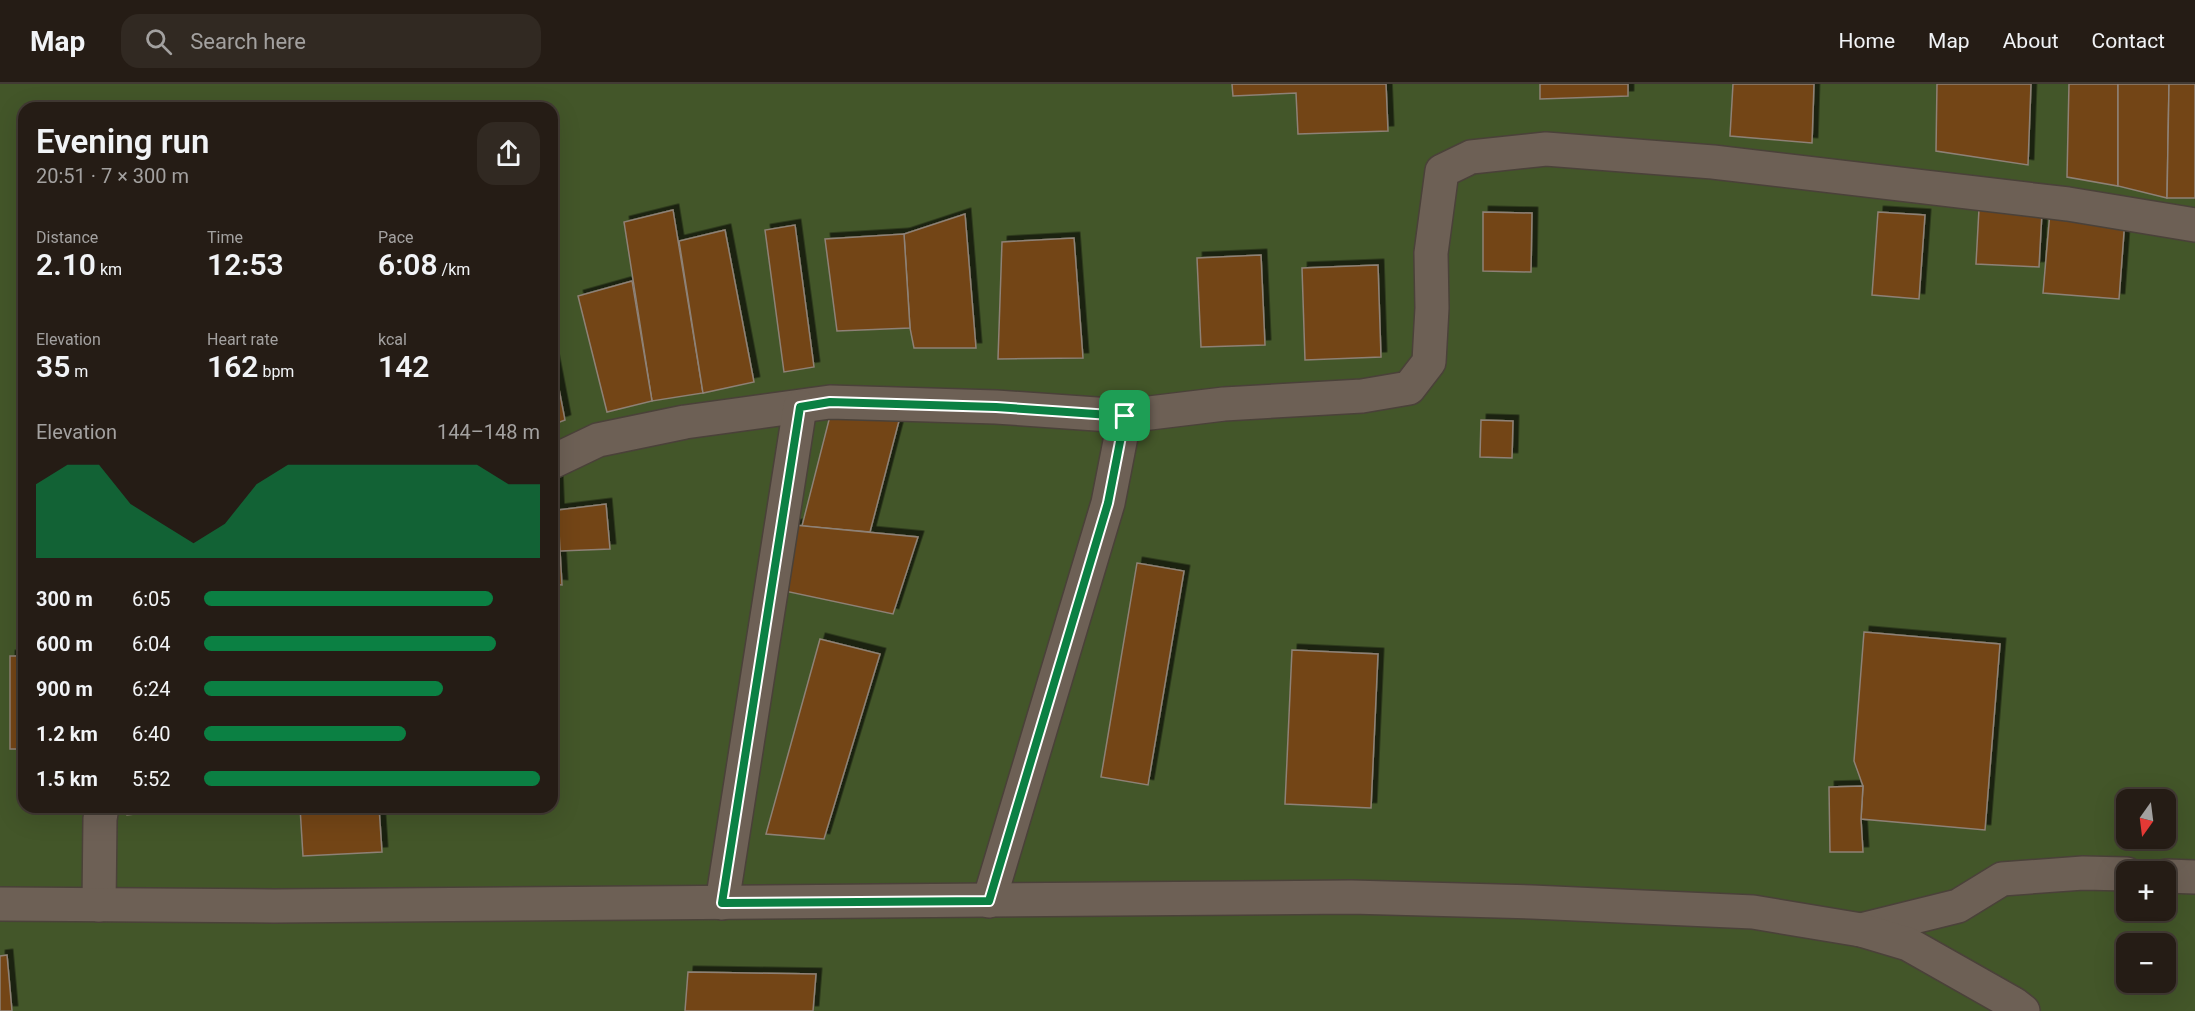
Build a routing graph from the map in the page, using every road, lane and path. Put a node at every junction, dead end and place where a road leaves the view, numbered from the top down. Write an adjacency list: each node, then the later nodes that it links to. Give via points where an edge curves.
1 (2195, 225): 3 (street, via 2068,204 1713,162 1546,149 1471,157 1442,171 1431,253 1429,362 1409,388 1362,396 1224,404)
2 (800, 407): 3 (street, via 830,402); 4 (street, via 685,422 598,440); 10 (street)
3 (1125, 416): 9 (street, via 1108,503)
4 (558, 459)
5 (101, 813): 12 (street)
6 (2116, 874): 13 (street, via 2002,879 1958,906)
7 (2176, 876): 8 (street)
8 (2195, 877)
9 (989, 901): 10 (street); 13 (street, via 1352,897 1532,902 1753,912)
10 (722, 903): 12 (street)
11 (0, 904): 12 (street)
12 (99, 904)
13 (1861, 930): 14 (street, via 1908,944)
14 (2023, 1011)

